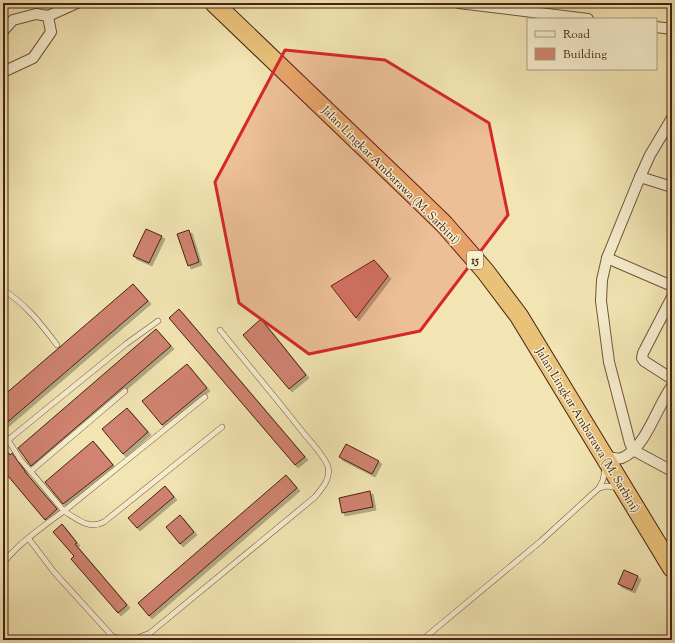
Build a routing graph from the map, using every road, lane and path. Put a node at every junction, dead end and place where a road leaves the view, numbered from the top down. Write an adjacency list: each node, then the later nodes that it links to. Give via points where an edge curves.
1 (78, 3): 4 (street)
2 (214, 3): 28 (highway, Jalan Lingkar Ambarawa (M. Sarbini) / 15, via 444,224 485,271 519,316)
3 (459, 3): 5 (street)
4 (48, 16): 8 (street, via 36,14 13,20); 9 (street, via 51,32 34,58)
5 (580, 18)
6 (657, 27): 7 (street)
7 (672, 29)
8 (3, 31)
9 (3, 72)
10 (672, 118): 11 (street)
11 (640, 177): 12 (street); 13 (street)
12 (672, 187)
13 (607, 258): 14 (street); 27 (street, via 601,301 609,362)
14 (672, 286)
15 (3, 290): 19 (lane, via 40,323)
16 (672, 296): 20 (street, via 642,358)
17 (158, 322): 26 (lane, via 126,344)
18 (220, 330): 34 (lane, via 328,466 329,475 326,482 315,496 150,633 132,640 113,637 54,572)
19 (57, 345)
20 (672, 380)
21 (672, 386): 27 (street, via 646,433)
22 (125, 391): 29 (lane)
23 (205, 397): 33 (lane)
24 (222, 427): 33 (lane, via 104,522 89,525)
25 (3, 432): 26 (lane)
26 (8, 440): 29 (lane)
27 (633, 450): 28 (street); 30 (street)
28 (610, 457): 31 (highway, Jalan Lingkar Ambarawa (M. Sarbini) / 15); 32 (lane)
29 (31, 471): 33 (lane)
30 (672, 471)
31 (623, 487): 32 (lane); 36 (highway, Jalan Lingkar Ambarawa (M. Sarbini) / 15)
32 (599, 488): 37 (lane)
33 (64, 511): 34 (lane)
34 (29, 539): 35 (lane)
35 (3, 564)
36 (672, 568)
37 (422, 640)

